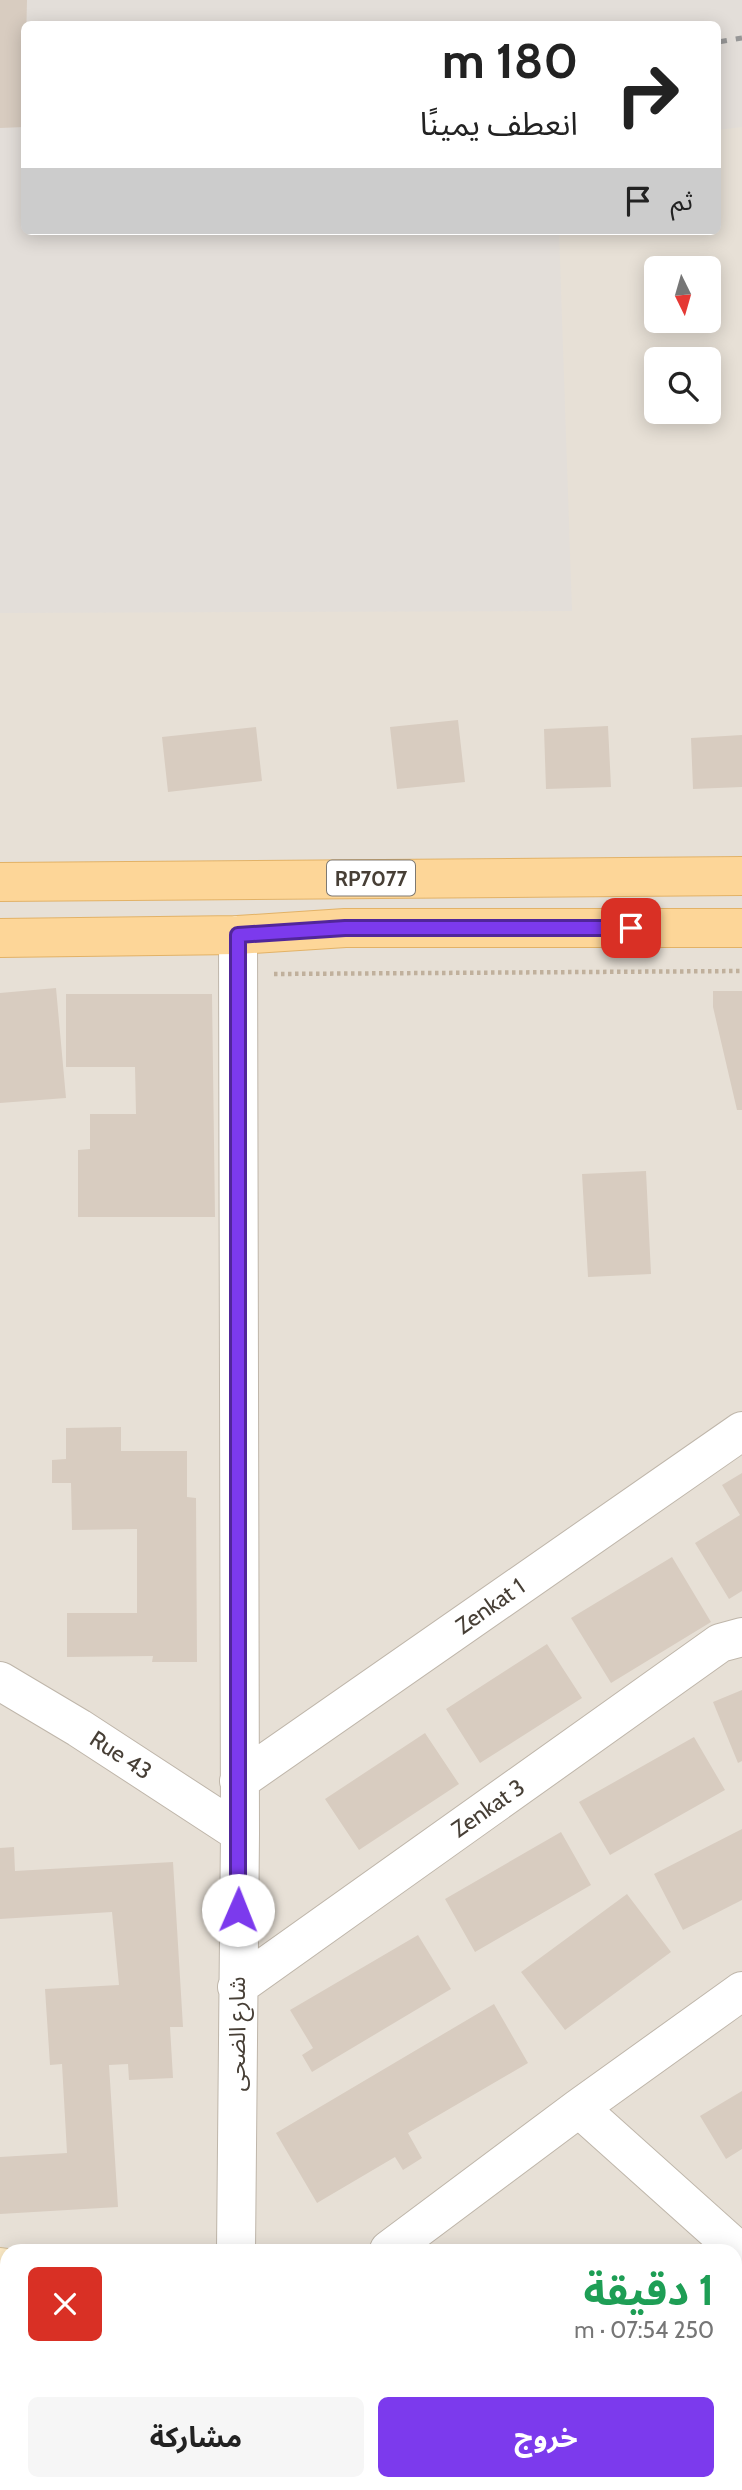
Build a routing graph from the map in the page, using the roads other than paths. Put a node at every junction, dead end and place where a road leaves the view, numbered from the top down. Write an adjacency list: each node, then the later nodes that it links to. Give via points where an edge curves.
1 (742, 876): 2 (main road, RP7077)
2 (0, 882)
3 (742, 928): 4 (main road, RP7077, via 345,928)
4 (238, 935): 5 (main road, RP7077); 9 (street, شارع الضحى)
5 (0, 938)
6 (742, 1431): 9 (street, Zenkat 1)
7 (742, 1637): 11 (street, Zenkat 3, via 720,1643)
8 (0, 1681): 10 (street, Rue 43)
9 (239, 1781): 10 (street, شارع الضحى)
10 (240, 1833): 11 (street, شارع الضحى)
11 (237, 1986): 14 (street, شارع الضحى)
12 (742, 1992): 13 (street)
13 (579, 2108): 15 (street); 16 (street)
14 (236, 2244)
15 (396, 2244)
16 (731, 2244)

